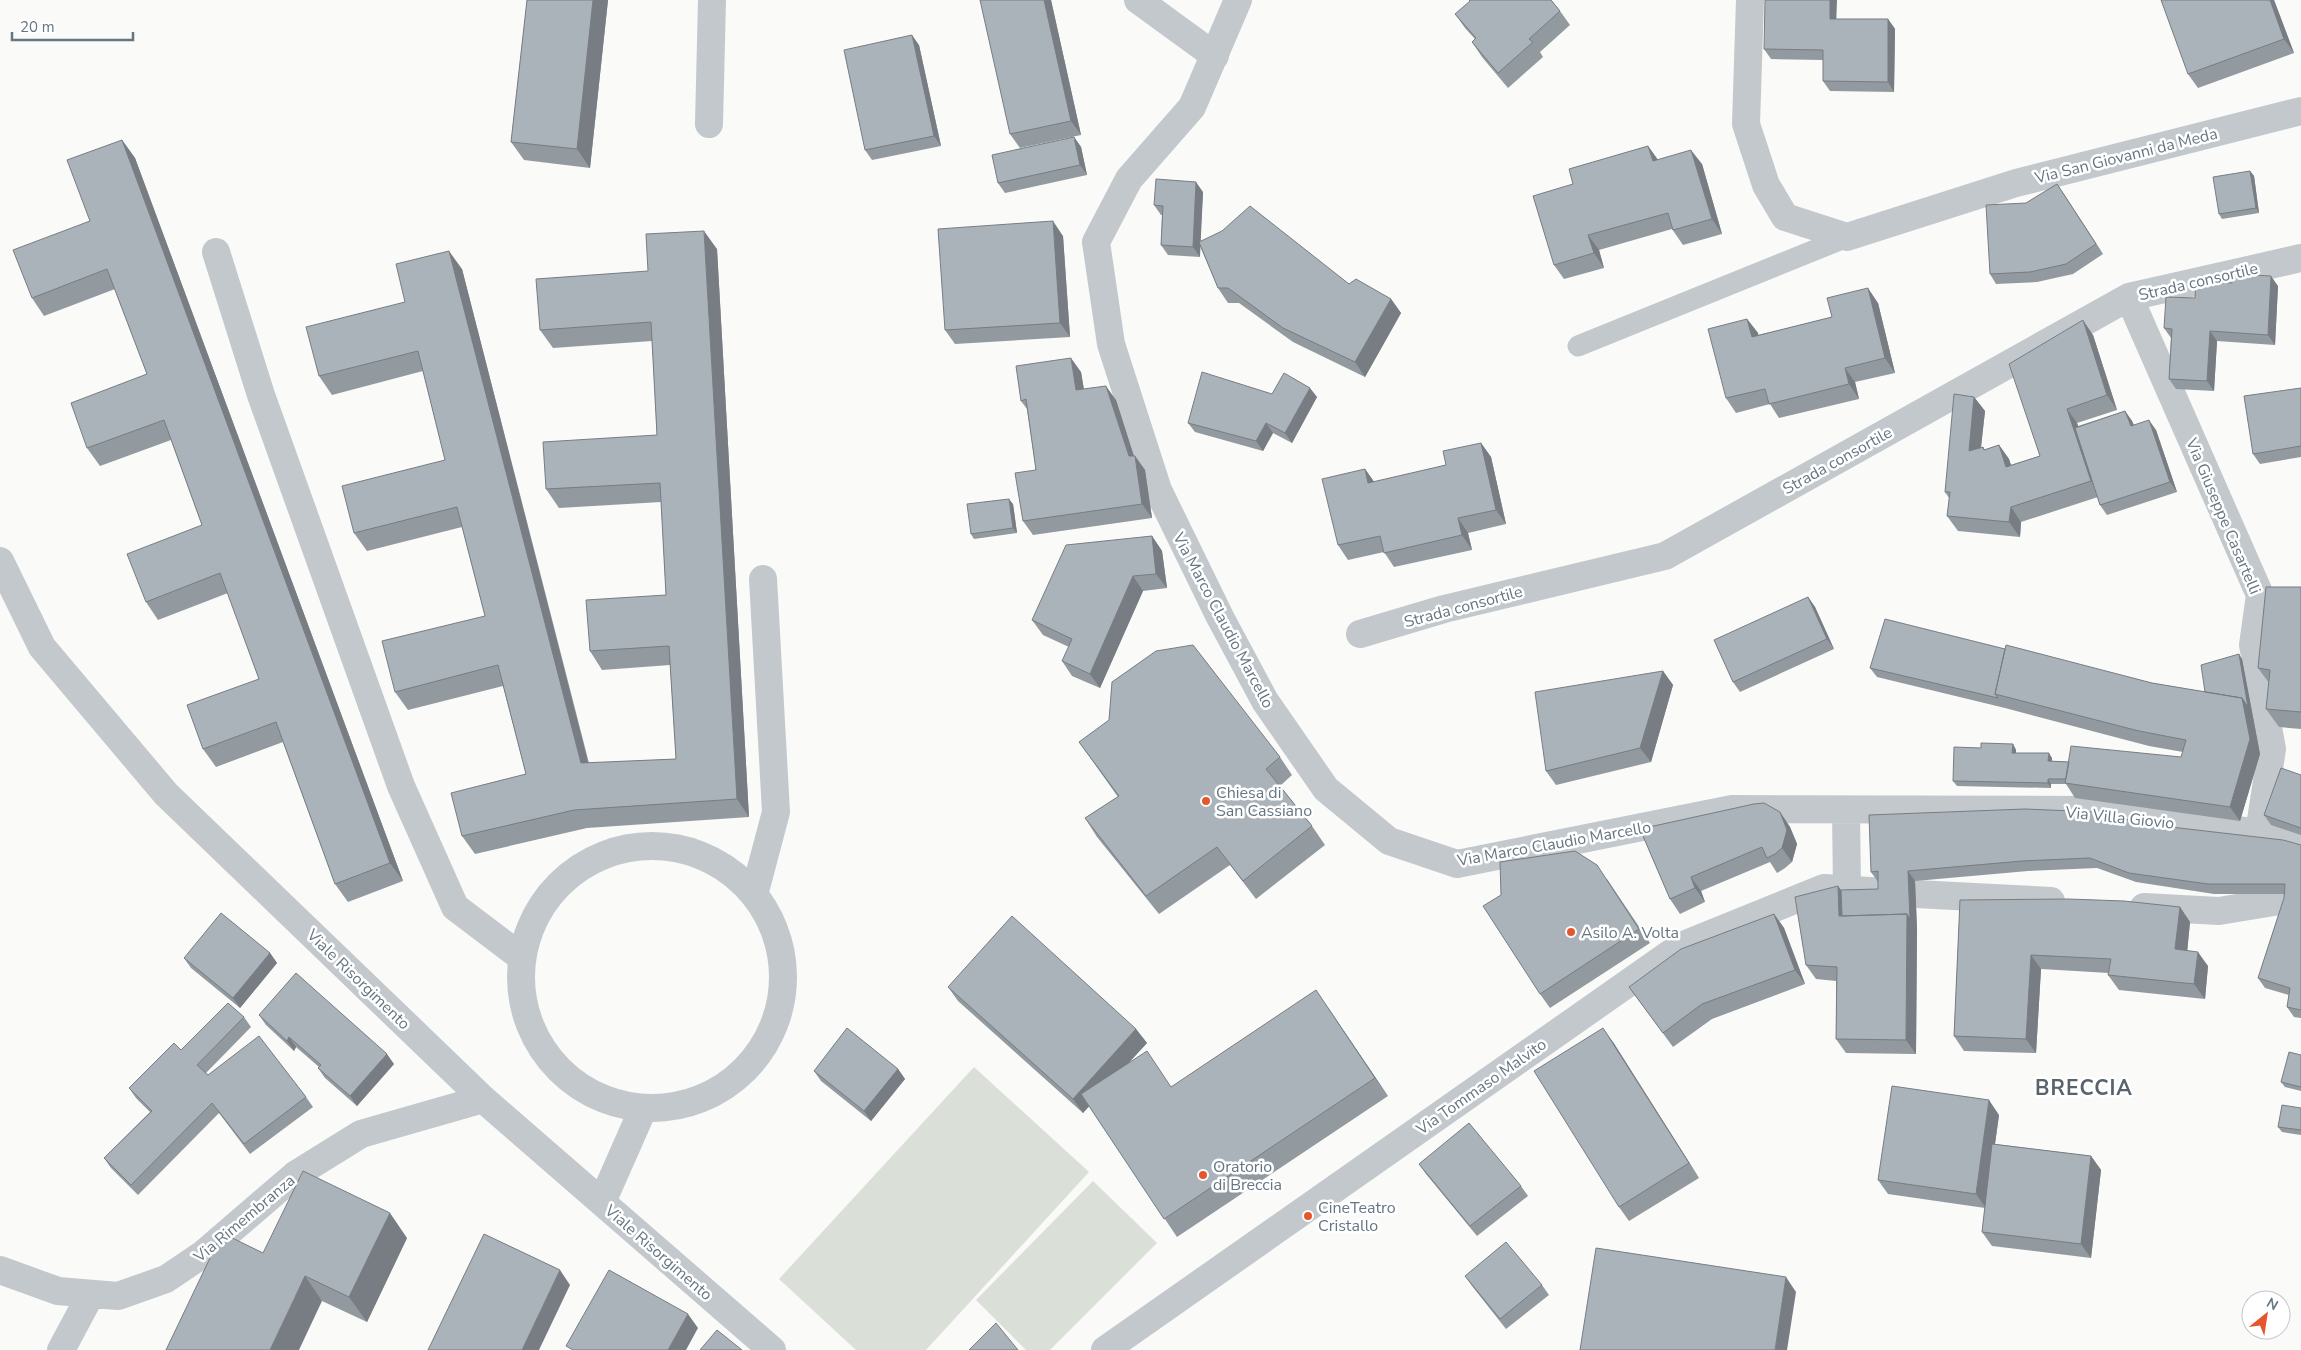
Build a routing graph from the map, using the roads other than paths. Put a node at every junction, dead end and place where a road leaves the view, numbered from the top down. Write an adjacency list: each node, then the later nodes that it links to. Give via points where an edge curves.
1 (712, 0): 7 (street)
2 (1138, 0): 5 (street)
3 (1238, 0): 5 (street, Via Marco Claudio Marcello)
4 (1750, 0): 8 (street, via 1746,124 1766,186 1785,217)
5 (1215, 56): 16 (street, Via Marco Claudio Marcello, via 1192,107 1129,179 1096,242 1111,344 1158,490 1265,701 1326,789 1389,841 1457,864 1732,809)
6 (2301, 111): 8 (street, Via San Giovanni da Meda, via 2016,183)
7 (709, 124)
8 (1847, 237): 12 (lane)
9 (216, 252): 26 (street, via 261,394 401,786 455,907)
10 (2301, 258): 11 (street, Strada consortile)
11 (2130, 297): 15 (street, Strada consortile, via 1665,556 1444,609); 17 (street, Via Giuseppe Casartelli, via 2273,595 2253,645 2272,749)
12 (1578, 346)
13 (0, 561): 27 (street, Viale Risorgimento, via 42,647 166,794)
14 (763, 578): 22 (street, via 776,812)
15 (1360, 634)
16 (1846, 810): 17 (street, Via Villa Giovio, via 2088,810); 19 (street)
17 (2259, 833): 18 (street, Via Villa Giovio)
18 (2301, 849)
19 (1847, 890): 20 (street, Via Tommaso Malvito); 34 (street, Via Tommaso Malvito, via 1824,888 1681,946)
20 (1885, 892)
21 (1916, 894): 24 (street)
22 (754, 895): 26 (street, via 722,866 682,849 638,846 596,857 560,881 534,916); 28 (street, via 776,932 784,975 778,1018 758,1056 727,1086 687,1105)
23 (2291, 899): 25 (street, via 2219,911)
24 (2072, 903)
25 (2121, 906)
26 (521, 957): 28 (street, via 522,1001 536,1042 564,1076 600,1100)
27 (483, 1099): 29 (street, Viale Risorgimento); 31 (street, Via Rimembranza, via 361,1134 295,1175 203,1254 166,1279 118,1296)
28 (643, 1109): 29 (street)
29 (602, 1202): 33 (street, Viale Risorgimento)
30 (0, 1270): 31 (street, Via Rimembranza, via 58,1291)
31 (91, 1294): 32 (street)
32 (61, 1350)
33 (772, 1350)
34 (1105, 1350)

